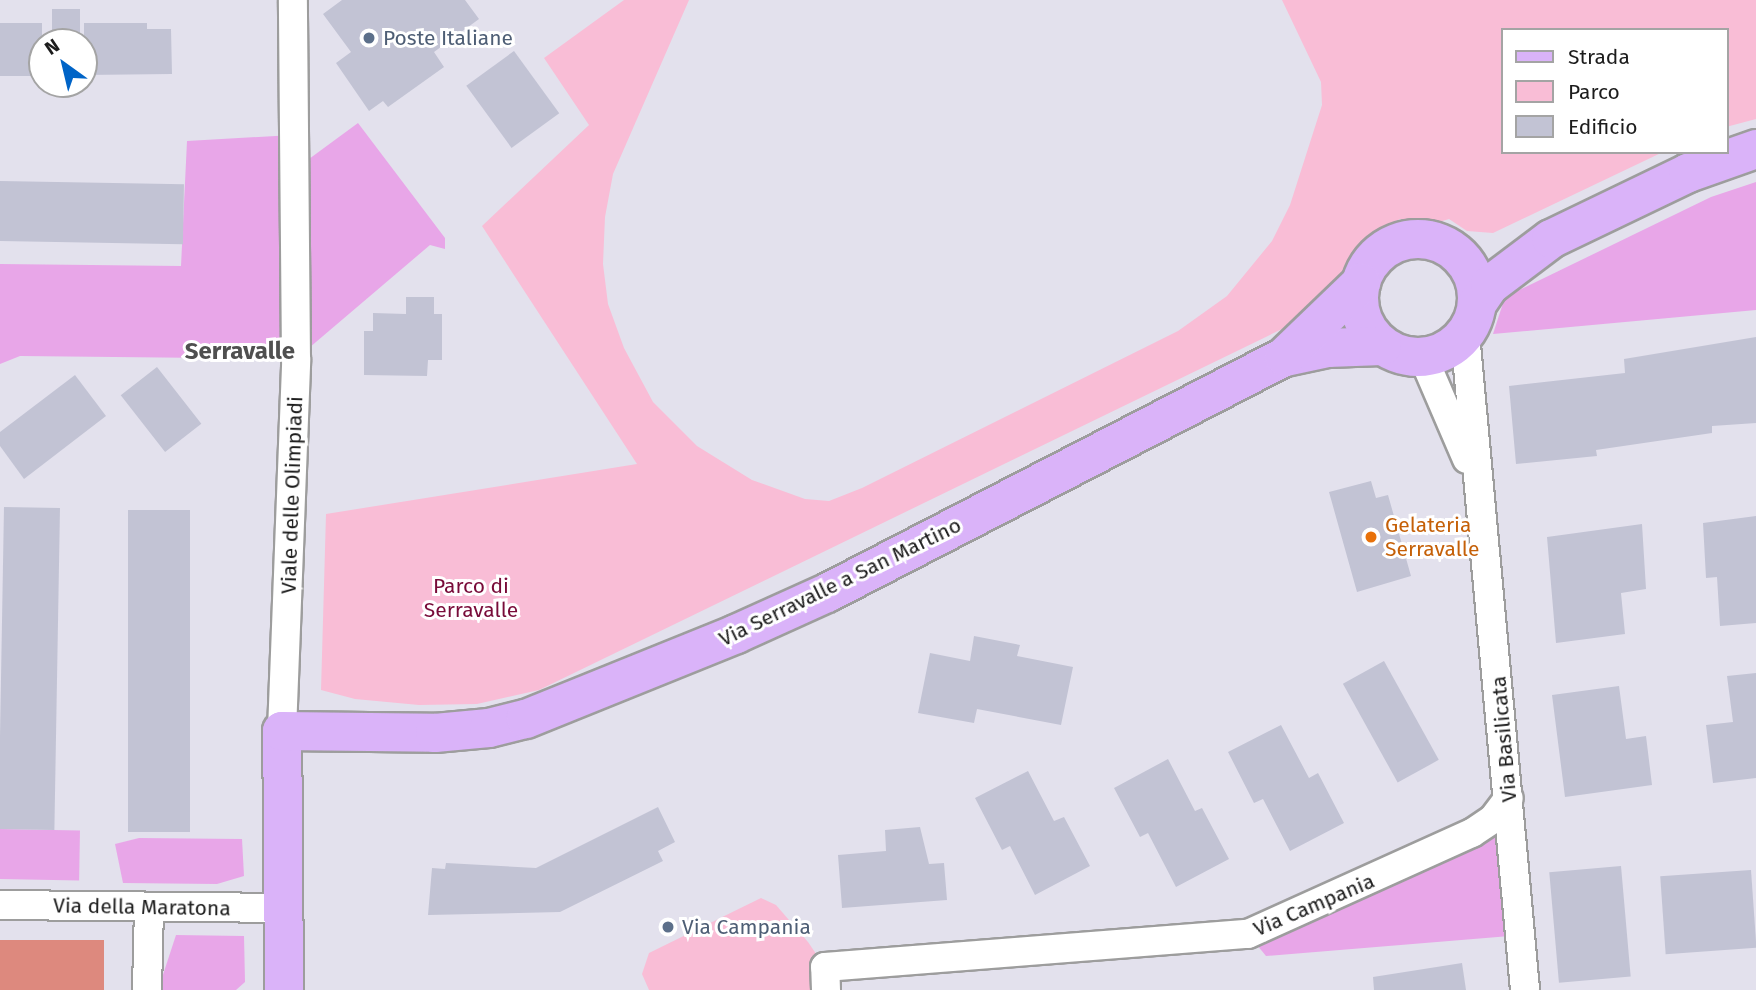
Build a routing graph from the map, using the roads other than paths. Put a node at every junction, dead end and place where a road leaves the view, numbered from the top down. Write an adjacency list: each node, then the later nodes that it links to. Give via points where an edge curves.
1 (293, 0): 11 (street, Viale delle Olimpiadi, via 296,359)
2 (1756, 149): 3 (street, via 1688,173)
3 (1551, 239): 4 (street, via 1476,256); 6 (street, via 1490,285)
4 (1453, 250): 5 (street, via 1426,240 1397,243 1381,253); 6 (street, via 1473,274)
5 (1361, 283): 7 (street, via 1362,317); 8 (street)
6 (1471, 319): 9 (street, via 1439,354); 10 (street, Via Basilicata)
7 (1382, 346): 8 (street, via 1328,348); 9 (street)
8 (1284, 357): 11 (street, Via Serravalle a San Martino, via 827,593 526,719 435,733)
9 (1423, 357): 10 (street, Via Basilicata)
10 (1479, 488): 12 (street, Via Basilicata)
11 (282, 731): 15 (street, Viale delle Olimpiadi)
12 (1509, 798): 18 (street, Via Campania, via 1493,819 1472,833 1248,934 825,967); 19 (street, Via Basilicata)
13 (0, 905): 14 (street, Via della Maratona)
14 (149, 907): 15 (street, Via della Maratona); 16 (street)
15 (284, 908): 17 (street, Viale delle Olimpiadi)
16 (147, 990)
17 (284, 990)
18 (825, 990)
19 (1525, 990)

